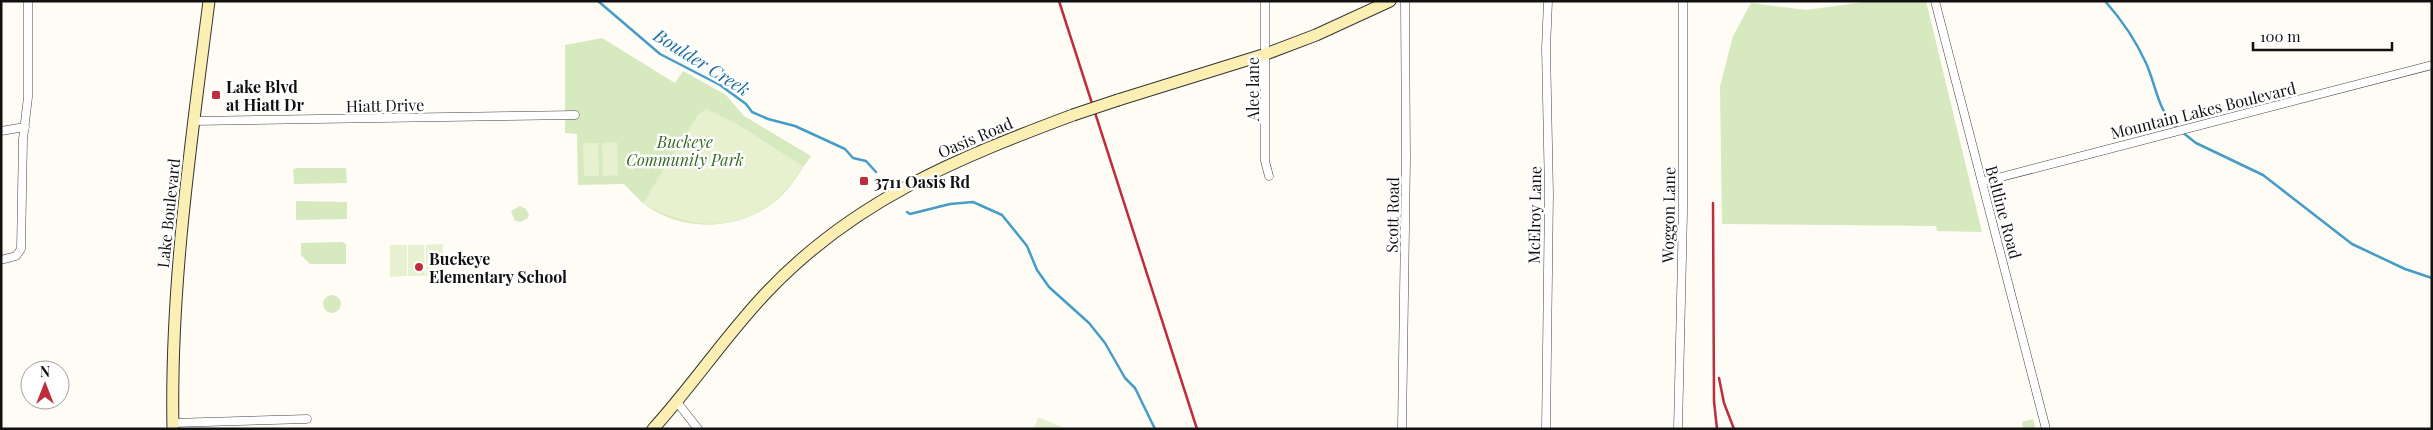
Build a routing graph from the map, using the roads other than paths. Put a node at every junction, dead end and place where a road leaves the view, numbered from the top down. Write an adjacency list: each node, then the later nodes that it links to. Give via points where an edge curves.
1 (28, 1): 13 (street, via 29,82)
2 (209, 1): 12 (main road, Lake Boulevard)
3 (1265, 1): 9 (street, Alee lane)
4 (1390, 1): 9 (main road, Oasis Road)
5 (1405, 1): 23 (street, Scott Road)
6 (1548, 1): 24 (street, McElroy Lane)
7 (1683, 1): 25 (street, Woggon Lane)
8 (1935, 1): 16 (street, Beltline Road)
9 (1266, 54): 15 (street, Alee lane, via 1265,161); 18 (main road, Oasis Road, bridge, via 1073,115 965,157 898,190 853,218 768,291)
10 (2432, 65): 16 (street, Mountain Lakes Boulevard)
11 (575, 115): 12 (street, Hiatt Drive)
12 (194, 121): 20 (main road, Lake Boulevard, via 176,292)
13 (25, 127): 14 (street); 17 (street, via 21,249 16,256)
14 (1, 131)
15 (1269, 176)
16 (1982, 182): 26 (street, Beltline Road)
17 (1, 260)
18 (678, 402): 21 (main road, Oasis Road); 22 (street)
19 (308, 419): 20 (street)
20 (172, 426)
21 (653, 429)
22 (698, 429)
23 (1402, 429)
24 (1546, 429)
25 (1678, 429)
26 (2046, 429)

